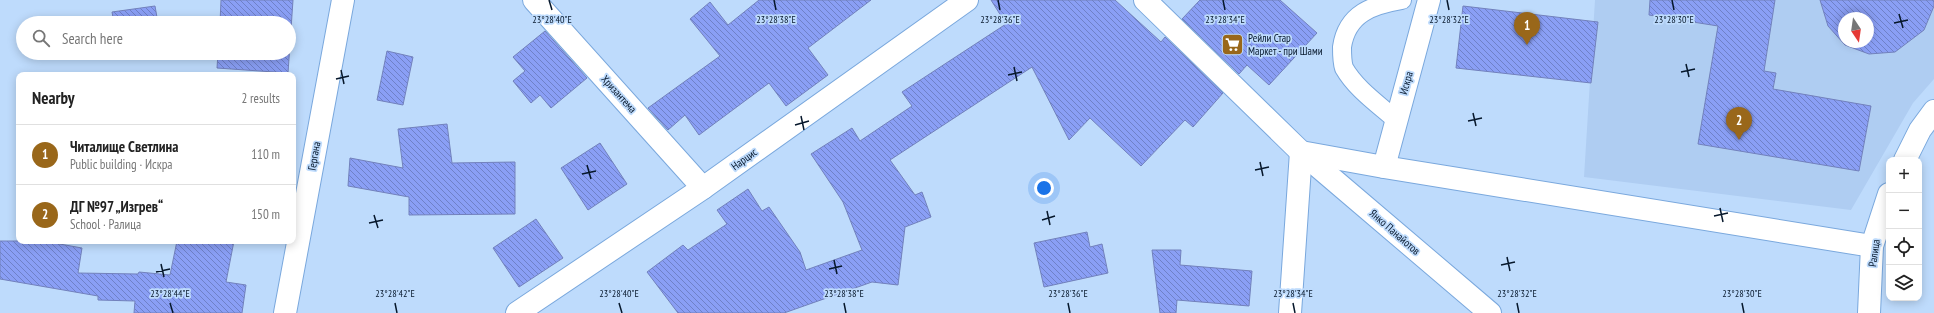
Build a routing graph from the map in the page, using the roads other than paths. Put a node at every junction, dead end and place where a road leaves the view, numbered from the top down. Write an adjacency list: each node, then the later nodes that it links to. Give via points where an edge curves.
1 (343, 0): 15 (street, Гергана)
2 (534, 0): 12 (street, Хризантема)
3 (967, 0): 12 (street, Нарцис)
4 (1145, 0): 9 (street, Янко Панайотов)
5 (1402, 0): 8 (lane, via 1380,4 1364,11 1353,21 1344,36 1342,50 1344,66 1354,81)
6 (1429, 0): 8 (street, Искра)
7 (1934, 111): 10 (street, via 1920,130)
8 (1396, 120): 11 (street, Искра)
9 (1301, 152): 11 (street); 17 (street); 18 (street, Янко Панайотов)
10 (1906, 157)
11 (1384, 167): 14 (street)
12 (703, 188): 16 (street, Нарцис)
13 (1886, 203): 14 (street, Ралица)
14 (1872, 246): 19 (street, Ралица)
15 (285, 313)
16 (517, 313)
17 (1290, 313)
18 (1490, 313)
19 (1869, 313)

